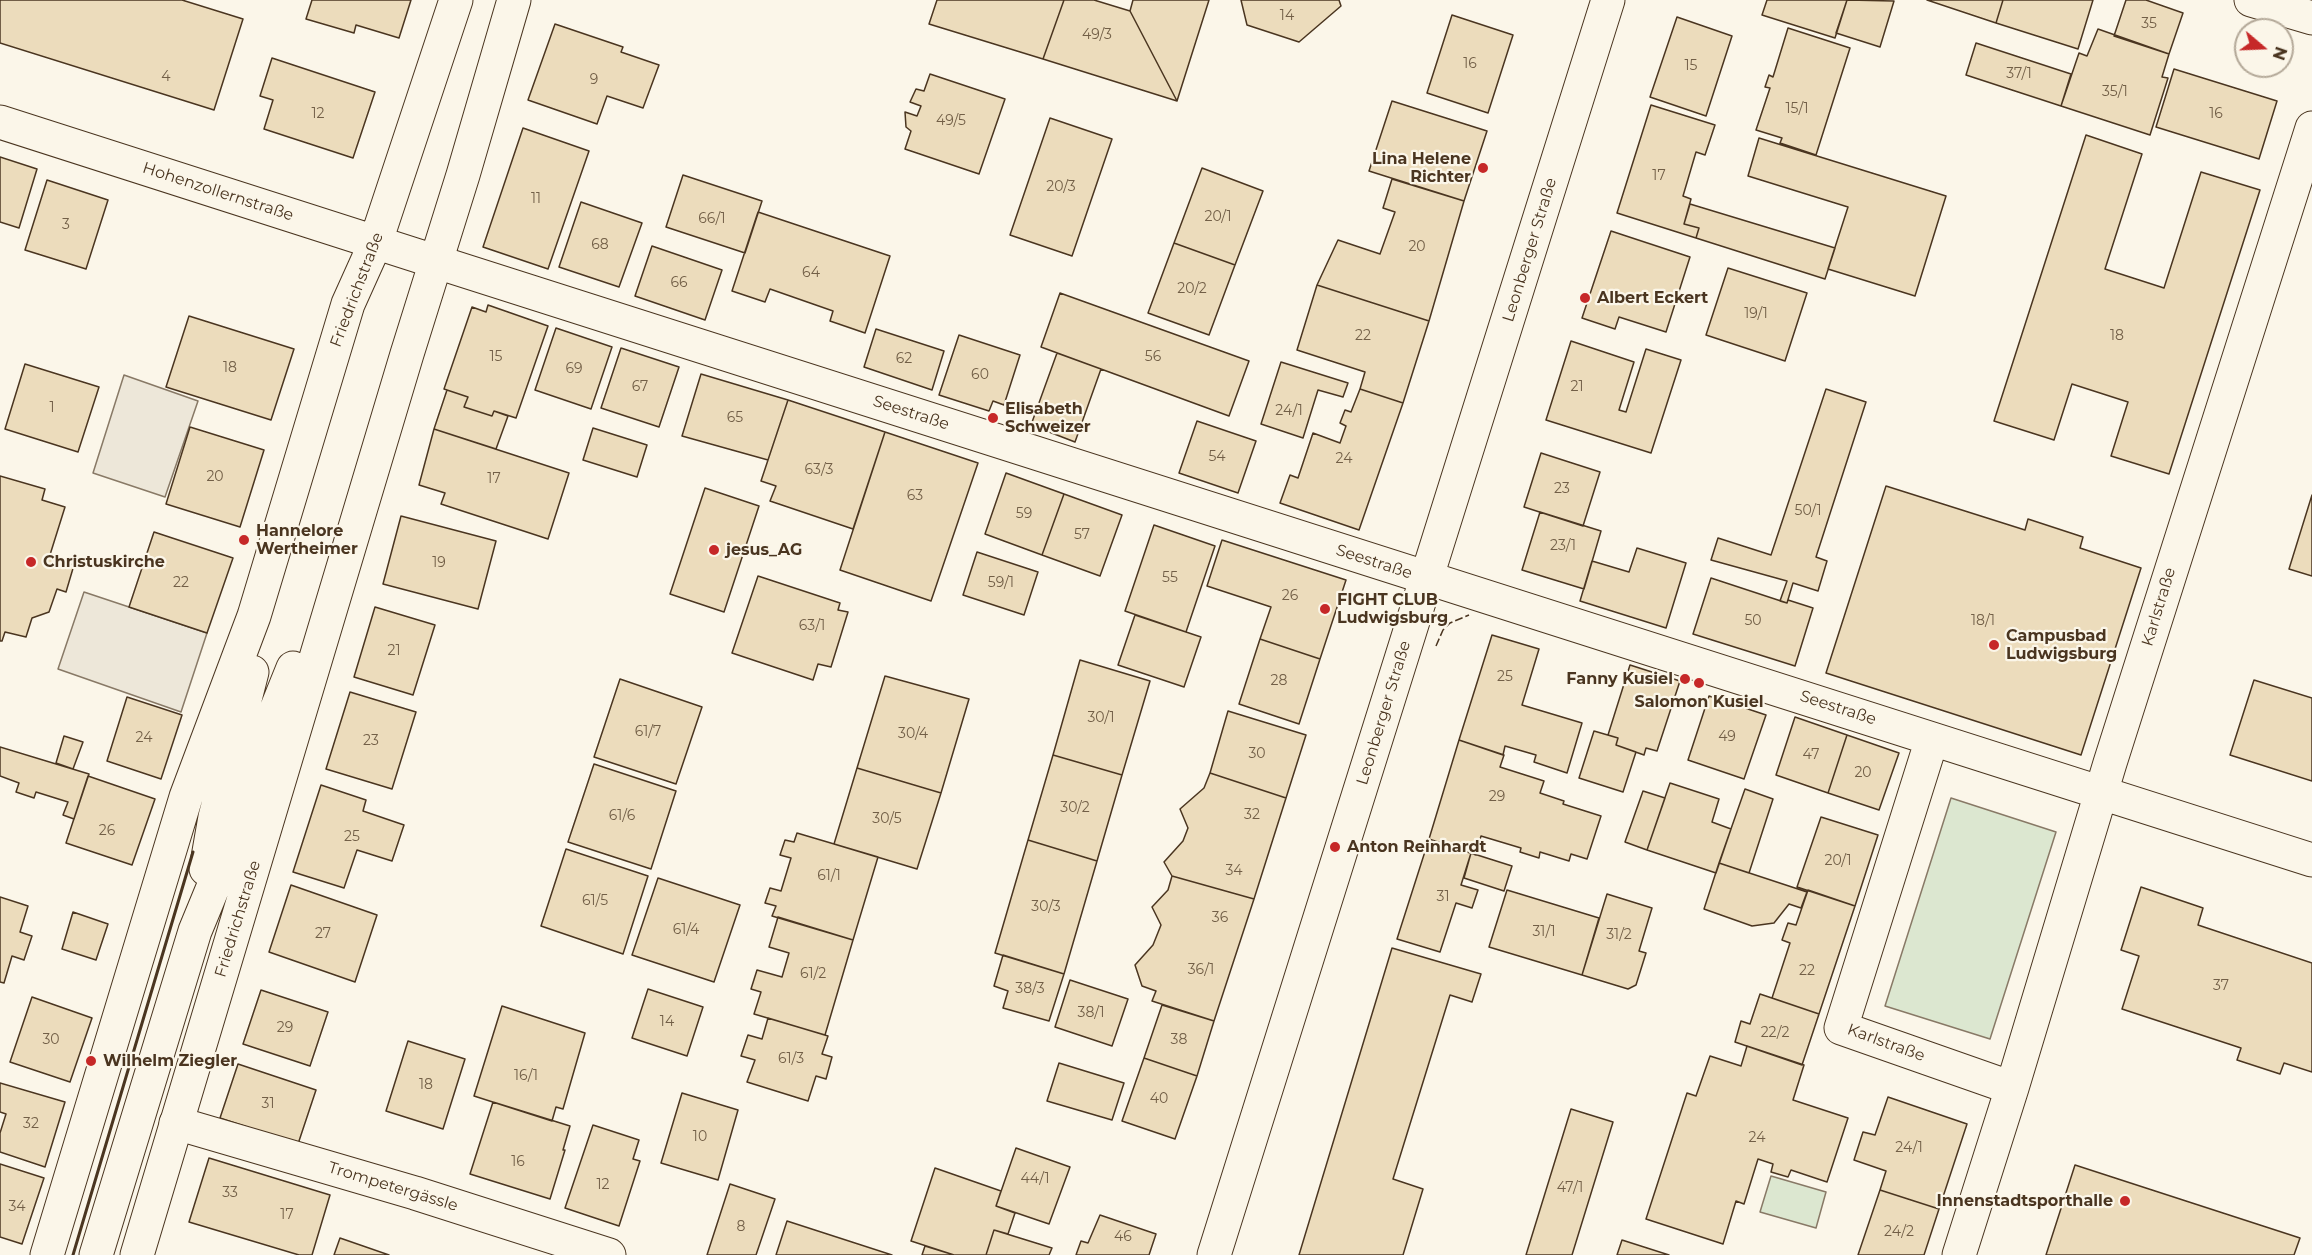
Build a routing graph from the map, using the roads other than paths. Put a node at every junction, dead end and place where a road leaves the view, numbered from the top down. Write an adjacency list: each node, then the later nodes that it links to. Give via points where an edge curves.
1 (456, 0): 8 (street, Friedrichstraße)
2 (514, 0): 9 (street, Friedrichstraße)
3 (1608, 0): 10 (street, Leonberger Straße)
4 (2251, 0): 5 (street)
5 (2312, 18)
6 (0, 122): 8 (street, Hohenzollernstraße)
7 (2312, 128): 14 (street, Karlstraße)
8 (375, 244): 9 (street, Hohenzollernstraße); 12 (street, Friedrichstraße, via 348,304)
9 (437, 262): 10 (street, Seestraße); 11 (street, Friedrichstraße)
10 (1427, 578): 13 (street, Seestraße); 23 (street, Leonberger Straße)
11 (339, 583): 16 (street, Friedrichstraße, via 302,648 272,720 240,822); 18 (street, Friedrichstraße)
12 (254, 616): 16 (street, Friedrichstraße, via 252,673 215,817); 19 (street, Friedrichstraße, via 186,798)
13 (1932, 739): 14 (street, Seestraße); 17 (street, Karlstraße, via 1841,1028)
14 (2102, 793): 15 (street, Seestraße); 17 (street, Karlstraße)
15 (2312, 860)
16 (195, 931): 20 (street, Friedrichstraße)
17 (2012, 1088): 24 (street, Karlstraße)
18 (176, 1123): 21 (street, Friedrichstraße); 22 (street, Trompetergässle)
19 (47, 1255)
20 (96, 1255)
21 (137, 1255)
22 (609, 1255)
23 (1214, 1255)
24 (1959, 1255)

